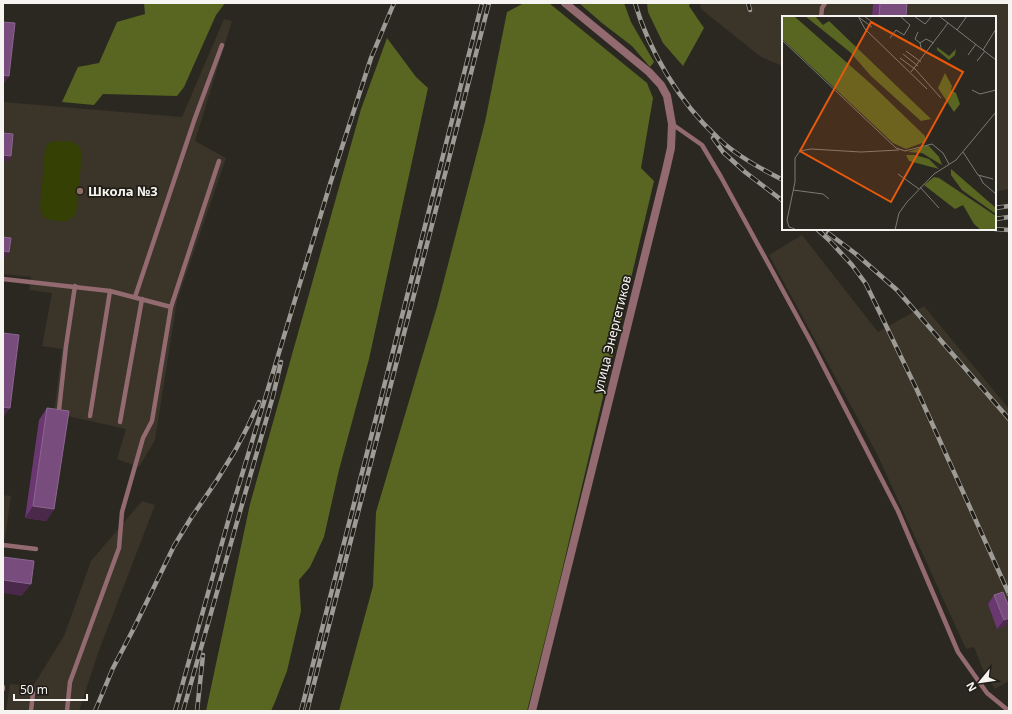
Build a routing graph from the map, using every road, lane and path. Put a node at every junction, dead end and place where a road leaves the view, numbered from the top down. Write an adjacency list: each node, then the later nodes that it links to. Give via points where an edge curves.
1 (565, 3): 5 (street, улица Энергетиков, via 649,72 661,85 667,96)
2 (825, 3): 3 (lane)
3 (821, 16)
4 (222, 45): 10 (lane)
5 (672, 124): 21 (street, улица Энергетиков, via 671,148 666,170); 22 (lane, via 702,145 721,177 815,349 898,511 958,652 987,693)
6 (219, 161): 12 (lane)
7 (3, 279): 8 (lane)
8 (75, 286): 9 (lane); 13 (lane)
9 (110, 291): 10 (lane); 14 (lane)
10 (135, 297): 11 (lane)
11 (142, 299): 12 (lane); 15 (lane)
12 (171, 307): 20 (lane, via 152,421 143,438 122,512 119,548 70,682)
13 (59, 410)
14 (90, 416)
15 (120, 422)
16 (3, 546): 17 (lane)
17 (36, 549)
18 (33, 693): 19 (lane)
19 (31, 711)
20 (67, 711)
21 (532, 711)
22 (1009, 711)

